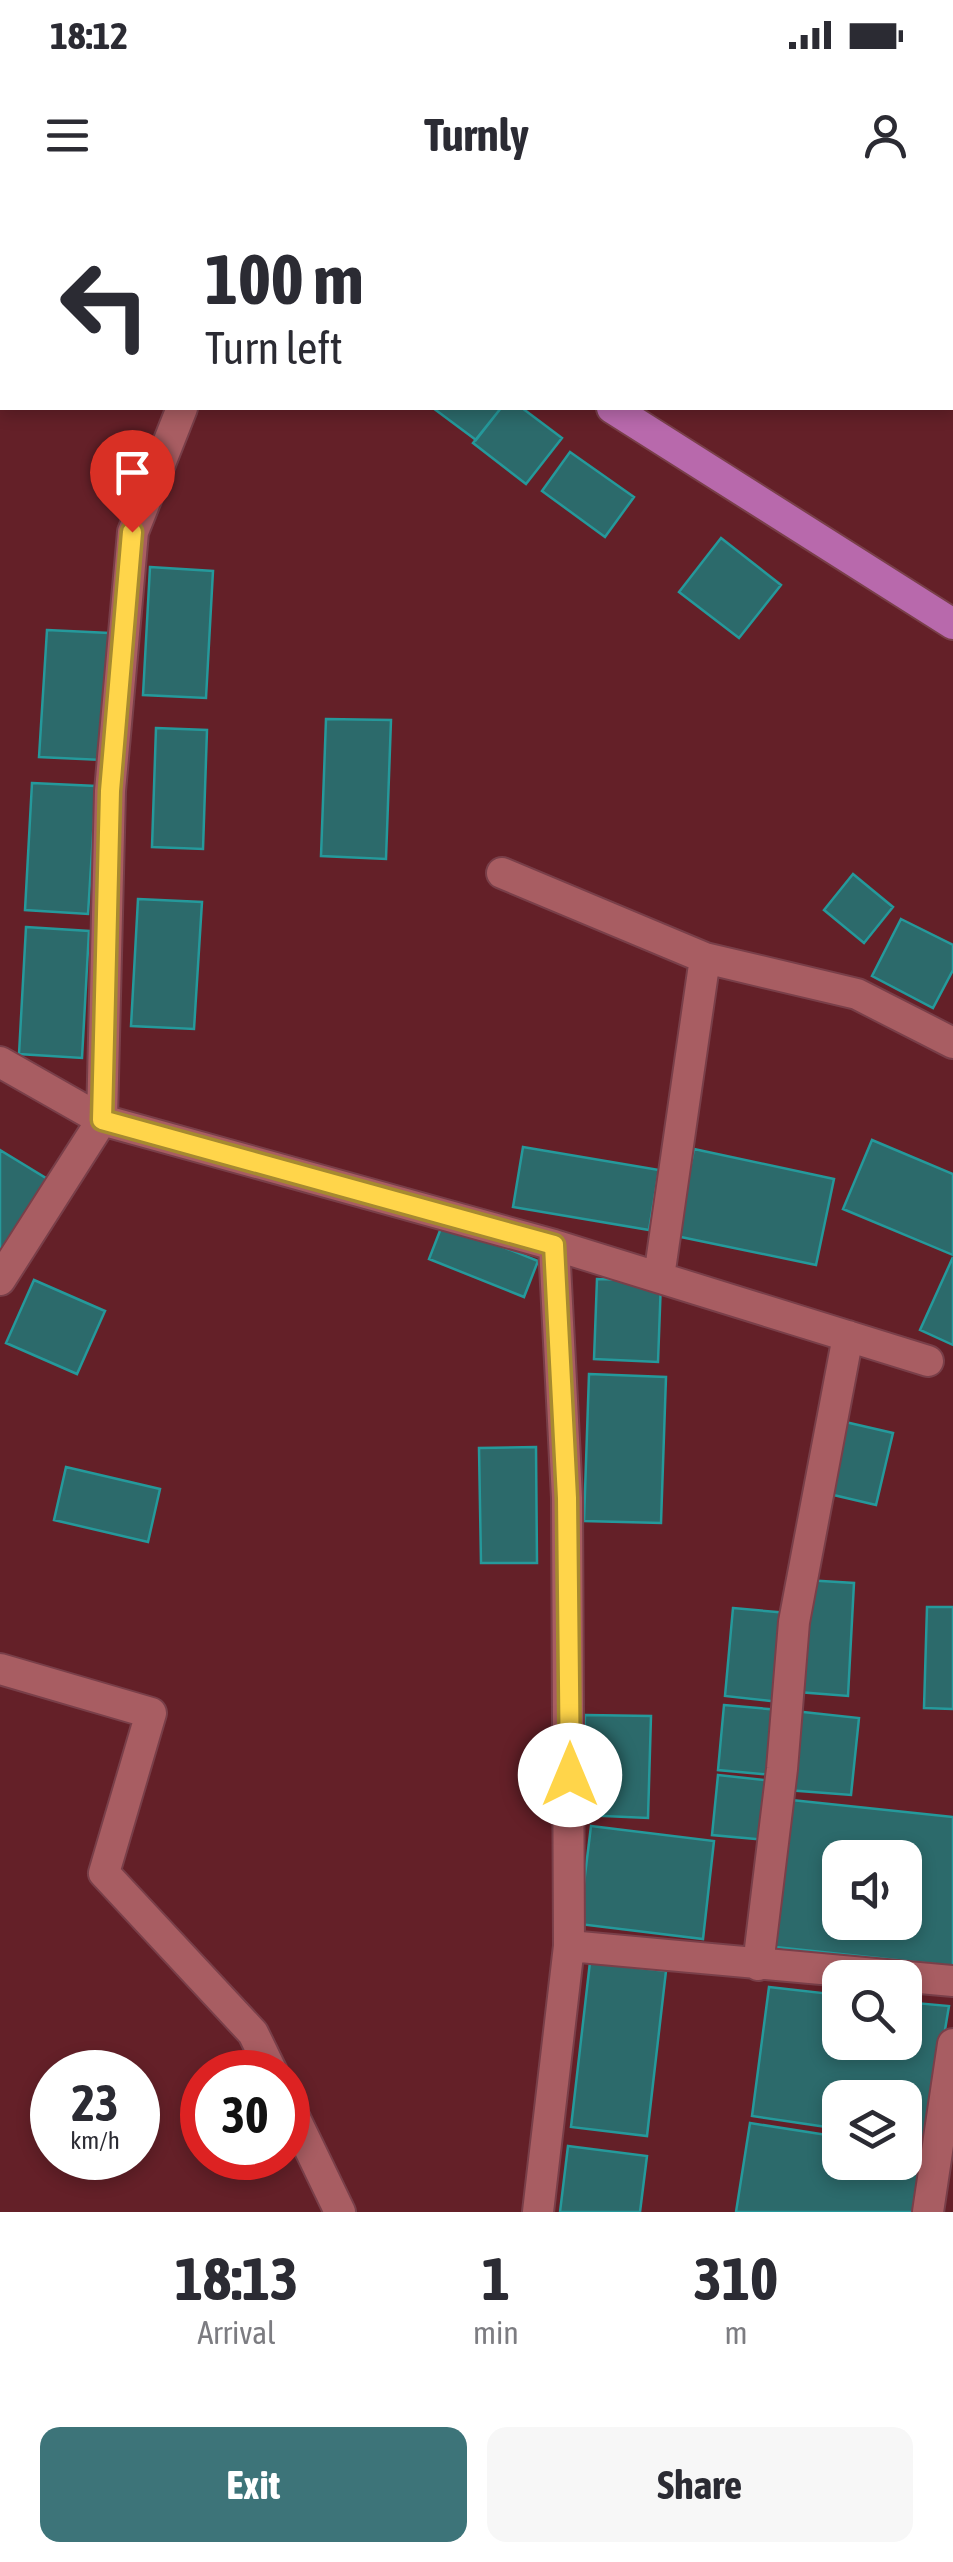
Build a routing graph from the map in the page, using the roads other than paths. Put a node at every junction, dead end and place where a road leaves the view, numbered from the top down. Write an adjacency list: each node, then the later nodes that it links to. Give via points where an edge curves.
1 (181, 410): 8 (street, via 132,532 110,791)
2 (615, 410): 3 (main road)
3 (953, 624)
4 (502, 873): 5 (street)
5 (705, 958): 6 (street, via 858,994); 10 (street)
6 (953, 1043)
7 (0, 1062): 8 (street)
8 (102, 1120): 9 (street); 11 (street)
9 (554, 1245): 10 (street); 15 (street, via 567,1498)
10 (659, 1278): 12 (street)
11 (0, 1280)
12 (848, 1336): 13 (street); 16 (street, via 794,1622)
13 (928, 1361)
14 (0, 1669): 19 (street, via 152,1713 104,1873)
15 (569, 1946): 16 (street); 22 (street)
16 (758, 1965): 17 (street)
17 (953, 1980)
18 (953, 2044): 23 (street)
19 (261, 2050)
20 (310, 2150): 21 (street)
21 (340, 2212)
22 (538, 2212)
23 (928, 2212)

